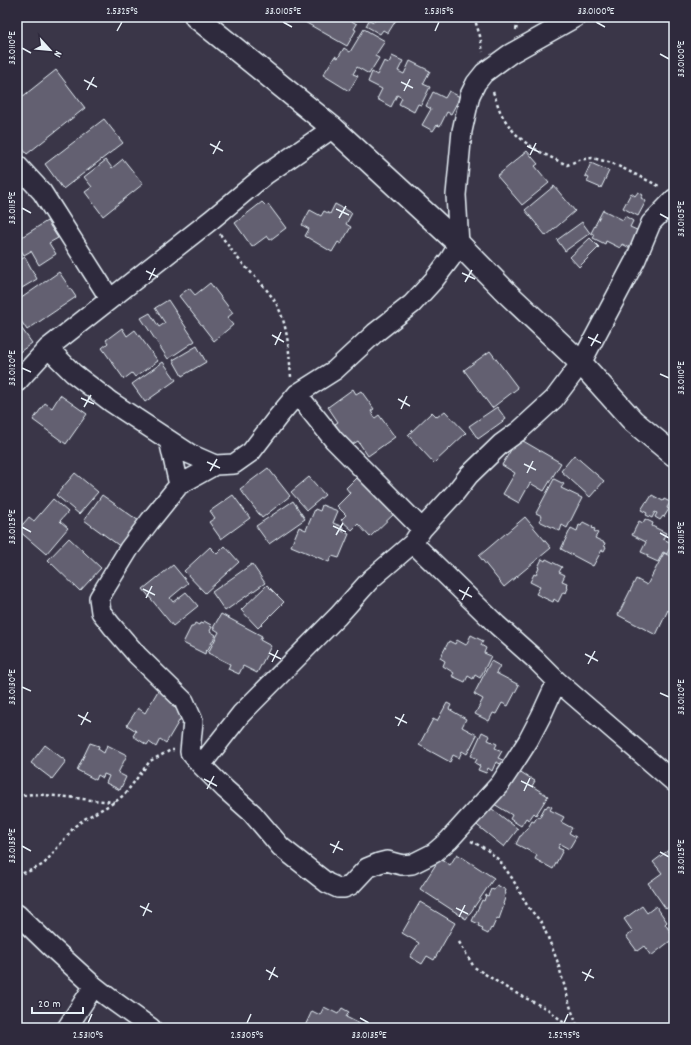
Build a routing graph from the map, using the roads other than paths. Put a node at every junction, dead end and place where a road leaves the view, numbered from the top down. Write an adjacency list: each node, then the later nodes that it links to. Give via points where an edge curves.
1 (576, 17): 6 (street, via 510,54 486,71 476,83 470,95 462,131 456,195)
2 (200, 19): 3 (main road)
3 (332, 128): 6 (main road); 7 (street, via 265,175)
4 (17, 165): 7 (street, via 42,192)
5 (669, 194): 9 (street, via 651,223 636,259)
6 (459, 244): 9 (main road); 11 (street, via 434,280 412,304 374,333 335,370)
7 (110, 299): 8 (street)
8 (48, 348): 10 (street); 12 (street, via 85,383)
9 (582, 363): 13 (main road, via 633,421); 16 (street, via 554,399 469,475)
10 (17, 382)
11 (297, 394): 14 (street, via 251,452 234,464); 16 (street)
12 (169, 440): 14 (street, via 190,454); 15 (street)
13 (674, 455)
14 (215, 465): 15 (street)
15 (179, 485): 18 (street, via 150,521 99,598 101,612 112,626 137,655 184,701 193,721)
16 (417, 536): 17 (street, via 442,570); 18 (street, via 371,579 338,616)
17 (557, 681): 18 (street, via 528,741 500,784 449,840 434,853 412,864 402,865 387,861 367,868 351,885 344,888 327,883 281,847 252,813); 19 (street)
18 (196, 758)
19 (674, 782)
20 (17, 914): 21 (street)
21 (94, 986): 22 (street); 23 (street)
22 (66, 1028)
23 (151, 1028)

